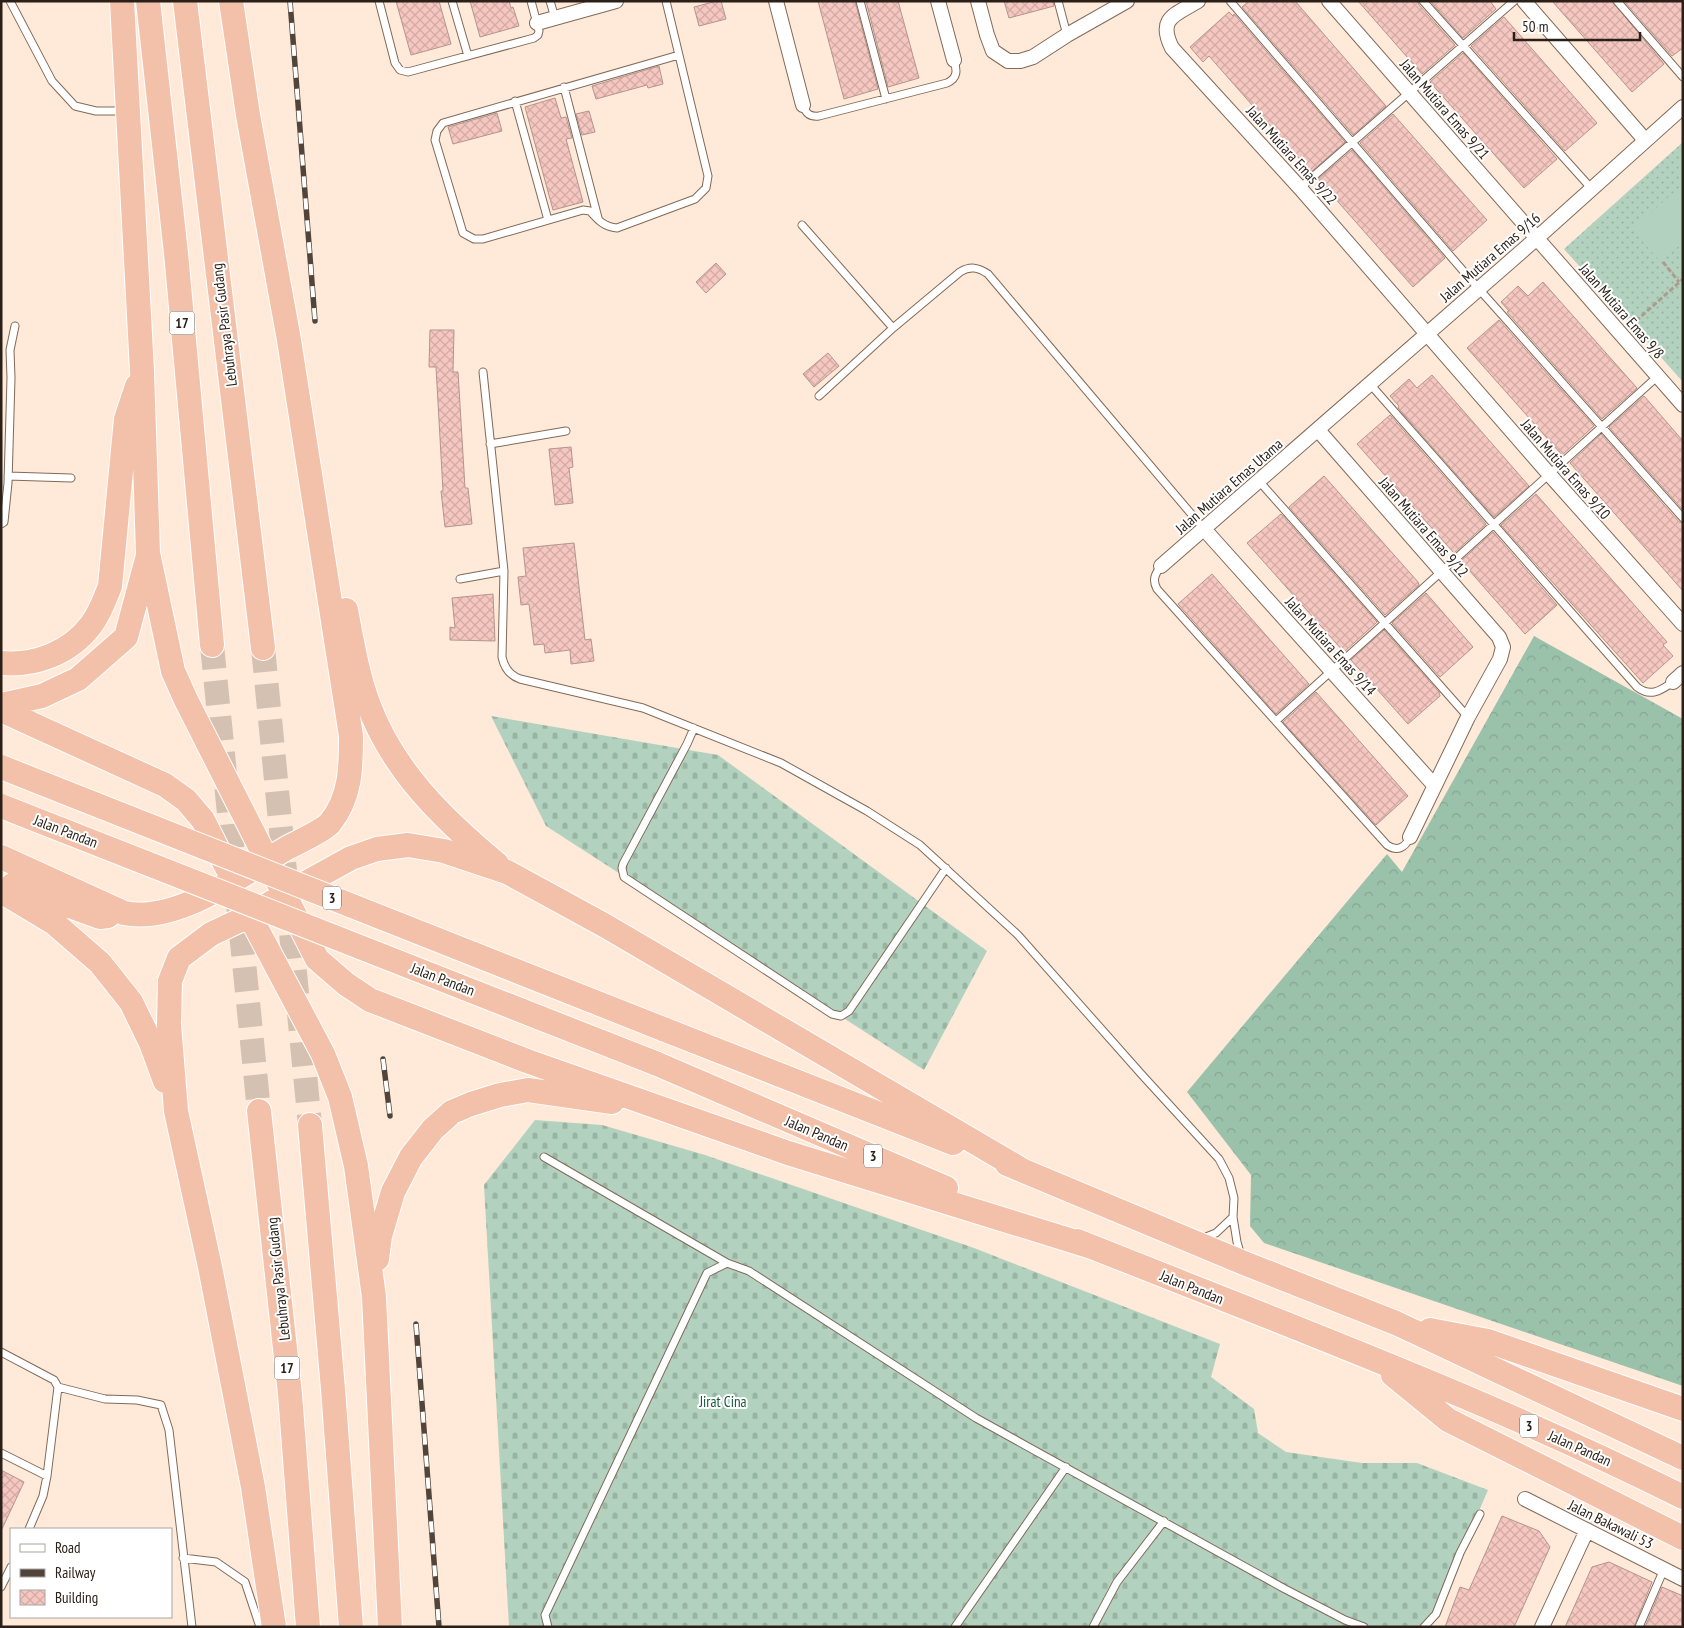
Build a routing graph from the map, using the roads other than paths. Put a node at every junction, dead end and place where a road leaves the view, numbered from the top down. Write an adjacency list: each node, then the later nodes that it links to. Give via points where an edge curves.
1 (10, 1): 39 (lane, via 52,81 75,106 96,111)
2 (122, 1): 39 (highway)
3 (148, 1): 78 (highway, 17, via 176,252)
4 (186, 1): 79 (highway, Lebuhraya Pasir Gudang)
5 (231, 1): 52 (highway)
6 (379, 1): 30 (lane, via 395,63 400,70 408,72)
7 (452, 1): 30 (lane)
8 (531, 1): 26 (lane)
9 (550, 1): 25 (lane)
10 (616, 1): 25 (street)
11 (666, 1): 29 (lane)
12 (776, 1): 37 (street)
13 (860, 1): 35 (lane)
14 (938, 1): 31 (street)
15 (978, 1): 27 (street, via 994,51 1008,61 1033,57)
16 (1058, 1): 27 (lane)
17 (1127, 1): 27 (street)
18 (1198, 1): 42 (street, Jalan Mutiara Emas 9/22, via 1169,20 1166,28 1172,48)
19 (1230, 1): 41 (lane)
20 (1329, 1): 34 (street, Jalan Mutiara Emas 9/21)
21 (1423, 1): 28 (lane)
22 (1514, 1): 28 (lane)
23 (1524, 1): 40 (street)
24 (1617, 1): 32 (lane)
25 (555, 18): 26 (street)
26 (537, 23): 30 (lane, via 539,31 534,38)
27 (1067, 36)
28 (1463, 46): 34 (lane); 43 (lane)
29 (679, 55): 33 (lane); 45 (lane, via 708,176 706,188 696,199 617,228 608,228)
30 (468, 56)
31 (954, 60): 35 (lane, via 956,72 951,81)
32 (1683, 77)
33 (564, 87): 36 (lane); 45 (lane)
34 (1410, 92): 41 (lane); 47 (street, Jalan Mutiara Emas 9/21)
35 (886, 99): 37 (lane, via 819,116 809,115)
36 (515, 101): 44 (lane); 44 (lane, via 443,123 435,140 462,233 482,239)
37 (803, 105)
38 (1683, 107): 40 (street, Jalan Mutiara Emas 9/16)
39 (128, 110): 53 (highway)
40 (1645, 140): 43 (street, Jalan Mutiara Emas 9/16)
41 (1352, 143): 42 (lane); 48 (lane)
42 (1300, 188): 51 (street, Jalan Mutiara Emas 9/22)
43 (1591, 188): 47 (street, Jalan Mutiara Emas 9/16)
44 (548, 220): 45 (lane, via 590,210)
45 (599, 221)
46 (802, 226): 50 (lane)
47 (1537, 238): 48 (street, Jalan Mutiara Emas 9/16); 55 (street, Jalan Mutiara Emas 9/8)
48 (1478, 288): 51 (street, Jalan Mutiara Emas 9/16); 59 (lane)
49 (15, 326): 64 (lane, via 10,350)
50 (893, 328): 57 (lane); 70 (lane, via 966,268 982,269)
51 (1428, 334): 56 (street, Jalan Mutiara Emas 9/16); 63 (street, Jalan Mutiara Emas 9/10)
52 (288, 340): 93 (highway, via 351,736 350,774 345,799 329,824); 95 (highway, via 357,666 368,703 382,736 430,802 461,834)
53 (142, 371): 71 (highway); 80 (highway, via 126,419 110,586 102,607 91,625 56,654 35,661)
54 (483, 372): 62 (lane)
55 (1658, 376): 58 (street, Jalan Mutiara Emas 9/8); 59 (lane)
56 (1370, 384): 60 (street, Jalan Mutiara Emas 9/16); 69 (lane)
57 (819, 396)
58 (1683, 405)
59 (1602, 426): 63 (lane); 67 (lane)
60 (1318, 430): 66 (street, Jalan Mutiara Emas Utama); 74 (street, Jalan Mutiara Emas 9/12)
61 (566, 431): 62 (lane)
62 (490, 444): 73 (lane)
63 (1549, 474): 69 (lane); 77 (street, Jalan Mutiara Emas 9/10)
64 (8, 476): 65 (lane); 68 (lane, via 4,522)
65 (71, 478)
66 (1260, 481): 70 (street, Jalan Mutiara Emas Utama); 76 (lane)
67 (1683, 518)
68 (1, 524)
69 (1493, 524): 74 (lane); 82 (lane, via 1639,689 1654,693)
70 (1204, 529): 72 (street, Jalan Mutiara Emas Utama); 81 (street, Jalan Mutiara Emas 9/14)
71 (148, 554): 83 (highway, via 126,637 78,679 42,696); 93 (highway, via 173,671)
72 (1161, 566): 86 (lane, via 1154,580 1157,589)
73 (504, 571): 75 (lane); 87 (lane, via 502,657 512,675 643,708)
74 (1442, 571): 76 (lane); 85 (street, Jalan Mutiara Emas 9/12, via 1498,637 1503,648)
75 (460, 579)
76 (1384, 623): 81 (lane); 85 (lane)
77 (1683, 624)
78 (212, 645)
79 (263, 648)
80 (1, 663)
81 (1331, 670): 86 (lane); 89 (street, Jalan Mutiara Emas 9/14)
82 (1678, 677)
83 (1, 705)
84 (1, 710): 97 (highway, via 170,788 186,800 203,820)
85 (1468, 717): 89 (street)
86 (1276, 720): 91 (lane, via 1387,845 1398,849 1404,847)
87 (694, 728): 94 (lane, via 781,763 867,811 920,845); 94 (lane, via 623,864 622,873 832,1014 841,1016 849,1010)
88 (1, 767): 107 (highway, 3, bridge)
89 (1434, 785): 91 (street)
90 (1, 806): 110 (highway, Jalan Pandan / 3, bridge, via 655,1063)
91 (1410, 837)
92 (1, 857): 100 (highway)
93 (267, 860): 97 (highway); 99 (highway)
94 (946, 868): 108 (lane, via 1018,935 1219,1159 1229,1178)
95 (507, 872): 99 (highway, via 444,851 408,845 351,858); 107 (highway, via 613,930)
96 (1, 881): 100 (highway, via 100,918)
97 (233, 881): 100 (highway, via 182,907 157,914 137,916); 101 (highway)
98 (1, 891): 103 (highway, via 54,923 100,963 130,1002 151,1042)
99 (284, 895): 101 (highway); 102 (highway, via 317,959 370,1000 527,1061)
100 (124, 913)
101 (249, 916): 103 (highway, via 211,934 180,958 170,981 169,1024); 113 (highway, via 323,1054 340,1096 356,1166)
102 (664, 1109): 110 (highway, via 788,1153); 113 (highway, via 528,1090 500,1095 452,1112 433,1129 411,1157 393,1192 380,1236)
103 (176, 1111): 137 (highway, via 253,1487)
104 (259, 1111): 138 (highway, Lebuhraya Pasir Gudang / 17, via 290,1394)
105 (310, 1125): 139 (highway)
106 (544, 1156): 111 (lane)
107 (1022, 1170): 109 (highway, 3)
108 (1234, 1217): 109 (lane, via 1216,1233); 112 (lane)
109 (1194, 1242): 112 (highway, 3)
110 (1092, 1247): 116 (highway, Jalan Pandan / 3)
111 (727, 1263): 121 (lane, via 749,1271 976,1418); 141 (lane, via 707,1273 546,1615)
112 (1244, 1263): 114 (highway, 3)
113 (374, 1297): 140 (highway)
114 (1396, 1324): 118 (highway, via 1488,1341); 120 (highway, 3)
115 (1, 1352): 117 (lane, via 54,1380)
116 (1374, 1359): 123 (highway, Jalan Pandan / 3, via 1631,1471); 129 (highway, via 1448,1420)
117 (58, 1387): 122 (lane); 130 (lane, via 105,1398 160,1404 169,1430)
118 (1683, 1409)
119 (1, 1453): 122 (lane)
120 (1683, 1458)
121 (1066, 1467): 126 (lane); 142 (lane)
122 (47, 1476): 127 (lane)
123 (1683, 1497)
124 (1525, 1499): 128 (street, Jalan Bakawali 53)
125 (1480, 1514): 145 (lane, via 1436,1614)
126 (1164, 1521): 143 (lane, via 1118,1582); 144 (lane, via 1285,1589)
127 (29, 1528)
128 (1586, 1530): 132 (street, Jalan Bakawali 53); 146 (street)
129 (1683, 1538)
130 (183, 1558): 135 (lane); 136 (lane, via 216,1562 245,1582)
131 (10, 1569): 134 (lane)
132 (1664, 1569): 133 (street, Jalan Bakawali 53); 147 (lane)
133 (1683, 1579)
134 (1, 1587)
135 (192, 1627)
136 (260, 1627)
137 (274, 1627)
138 (308, 1627)
139 (351, 1627)
140 (390, 1627)
141 (548, 1627)
142 (955, 1627)
143 (1093, 1627)
144 (1364, 1627)
145 (1424, 1627)
146 (1542, 1627)
147 (1639, 1627)

